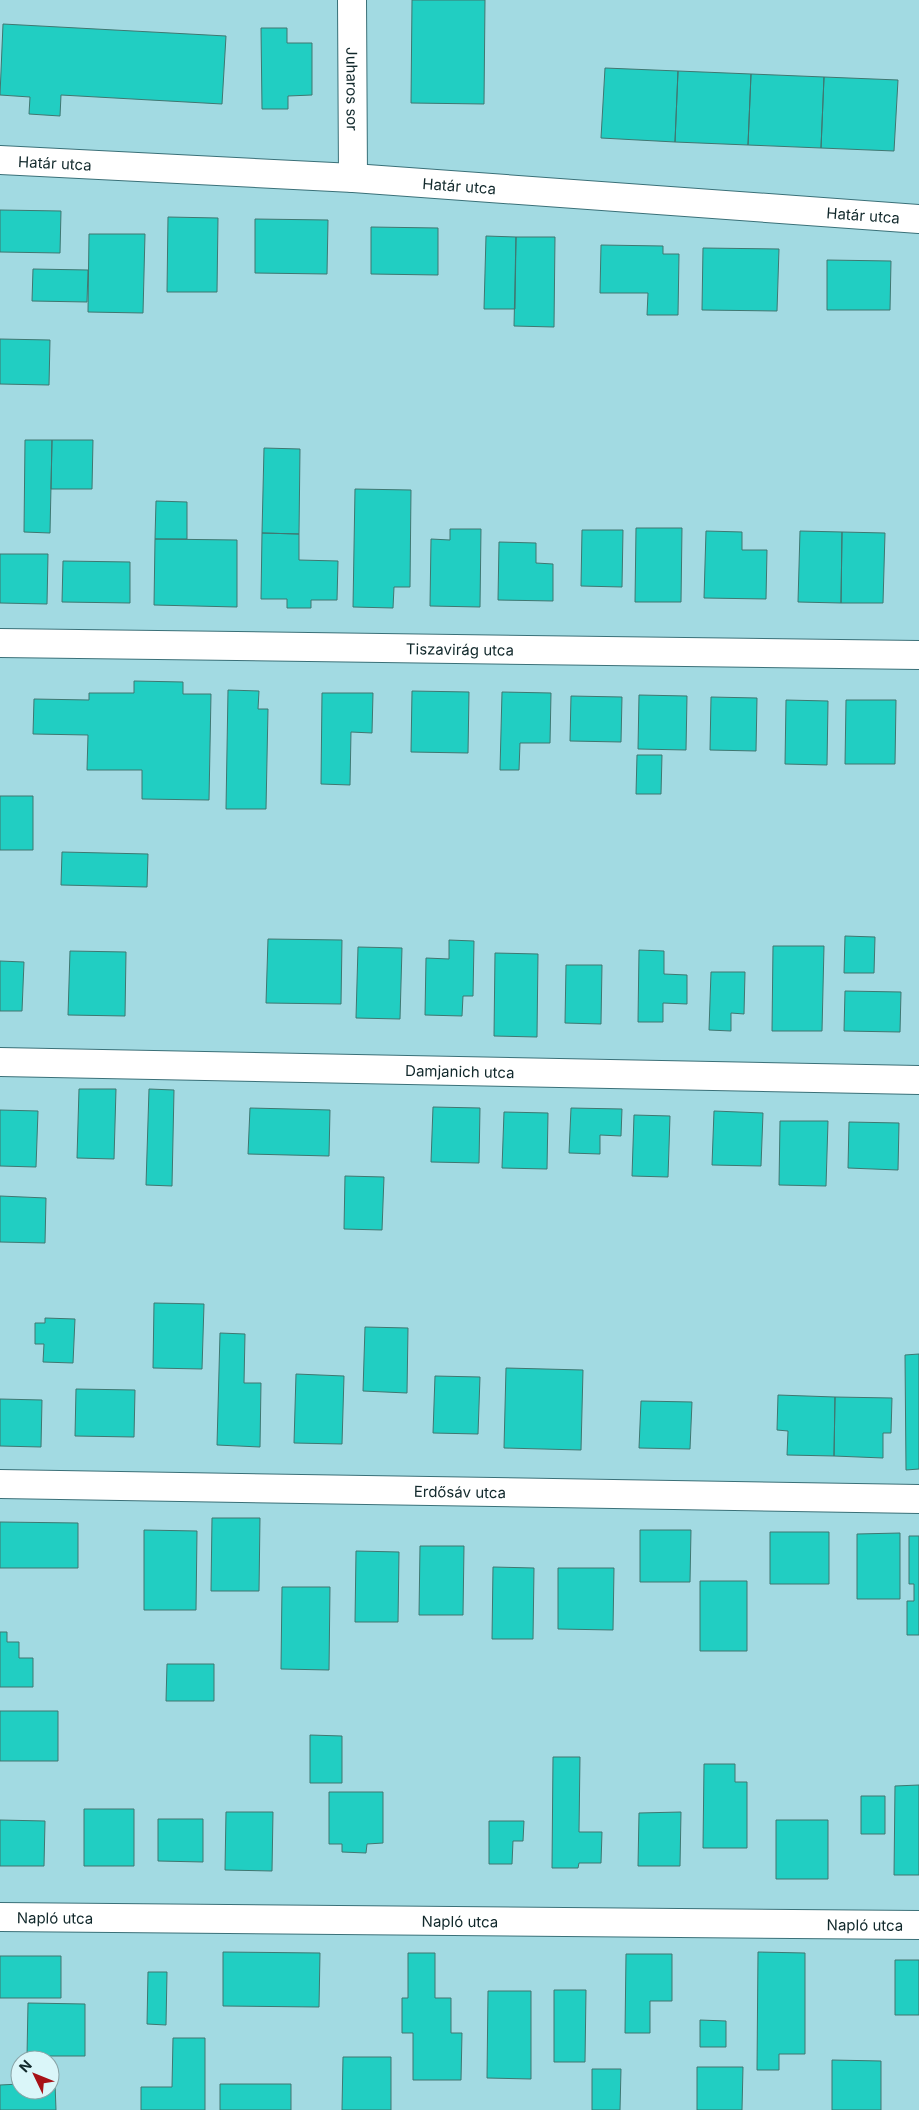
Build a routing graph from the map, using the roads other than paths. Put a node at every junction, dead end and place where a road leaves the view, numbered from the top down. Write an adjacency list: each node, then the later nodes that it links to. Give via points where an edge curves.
1 (352, 0): 3 (street, Juharos sor)
2 (0, 160): 3 (street, Határ utca)
3 (353, 178): 4 (street, Határ utca)
4 (919, 218)
5 (0, 643): 6 (street, Tiszavirág utca)
6 (919, 655)
7 (0, 1062): 8 (street, Damjanich utca)
8 (919, 1080)
9 (0, 1484): 10 (street, Erdősáv utca)
10 (919, 1499)
11 (0, 1917): 12 (street, Napló utca)
12 (919, 1925)

